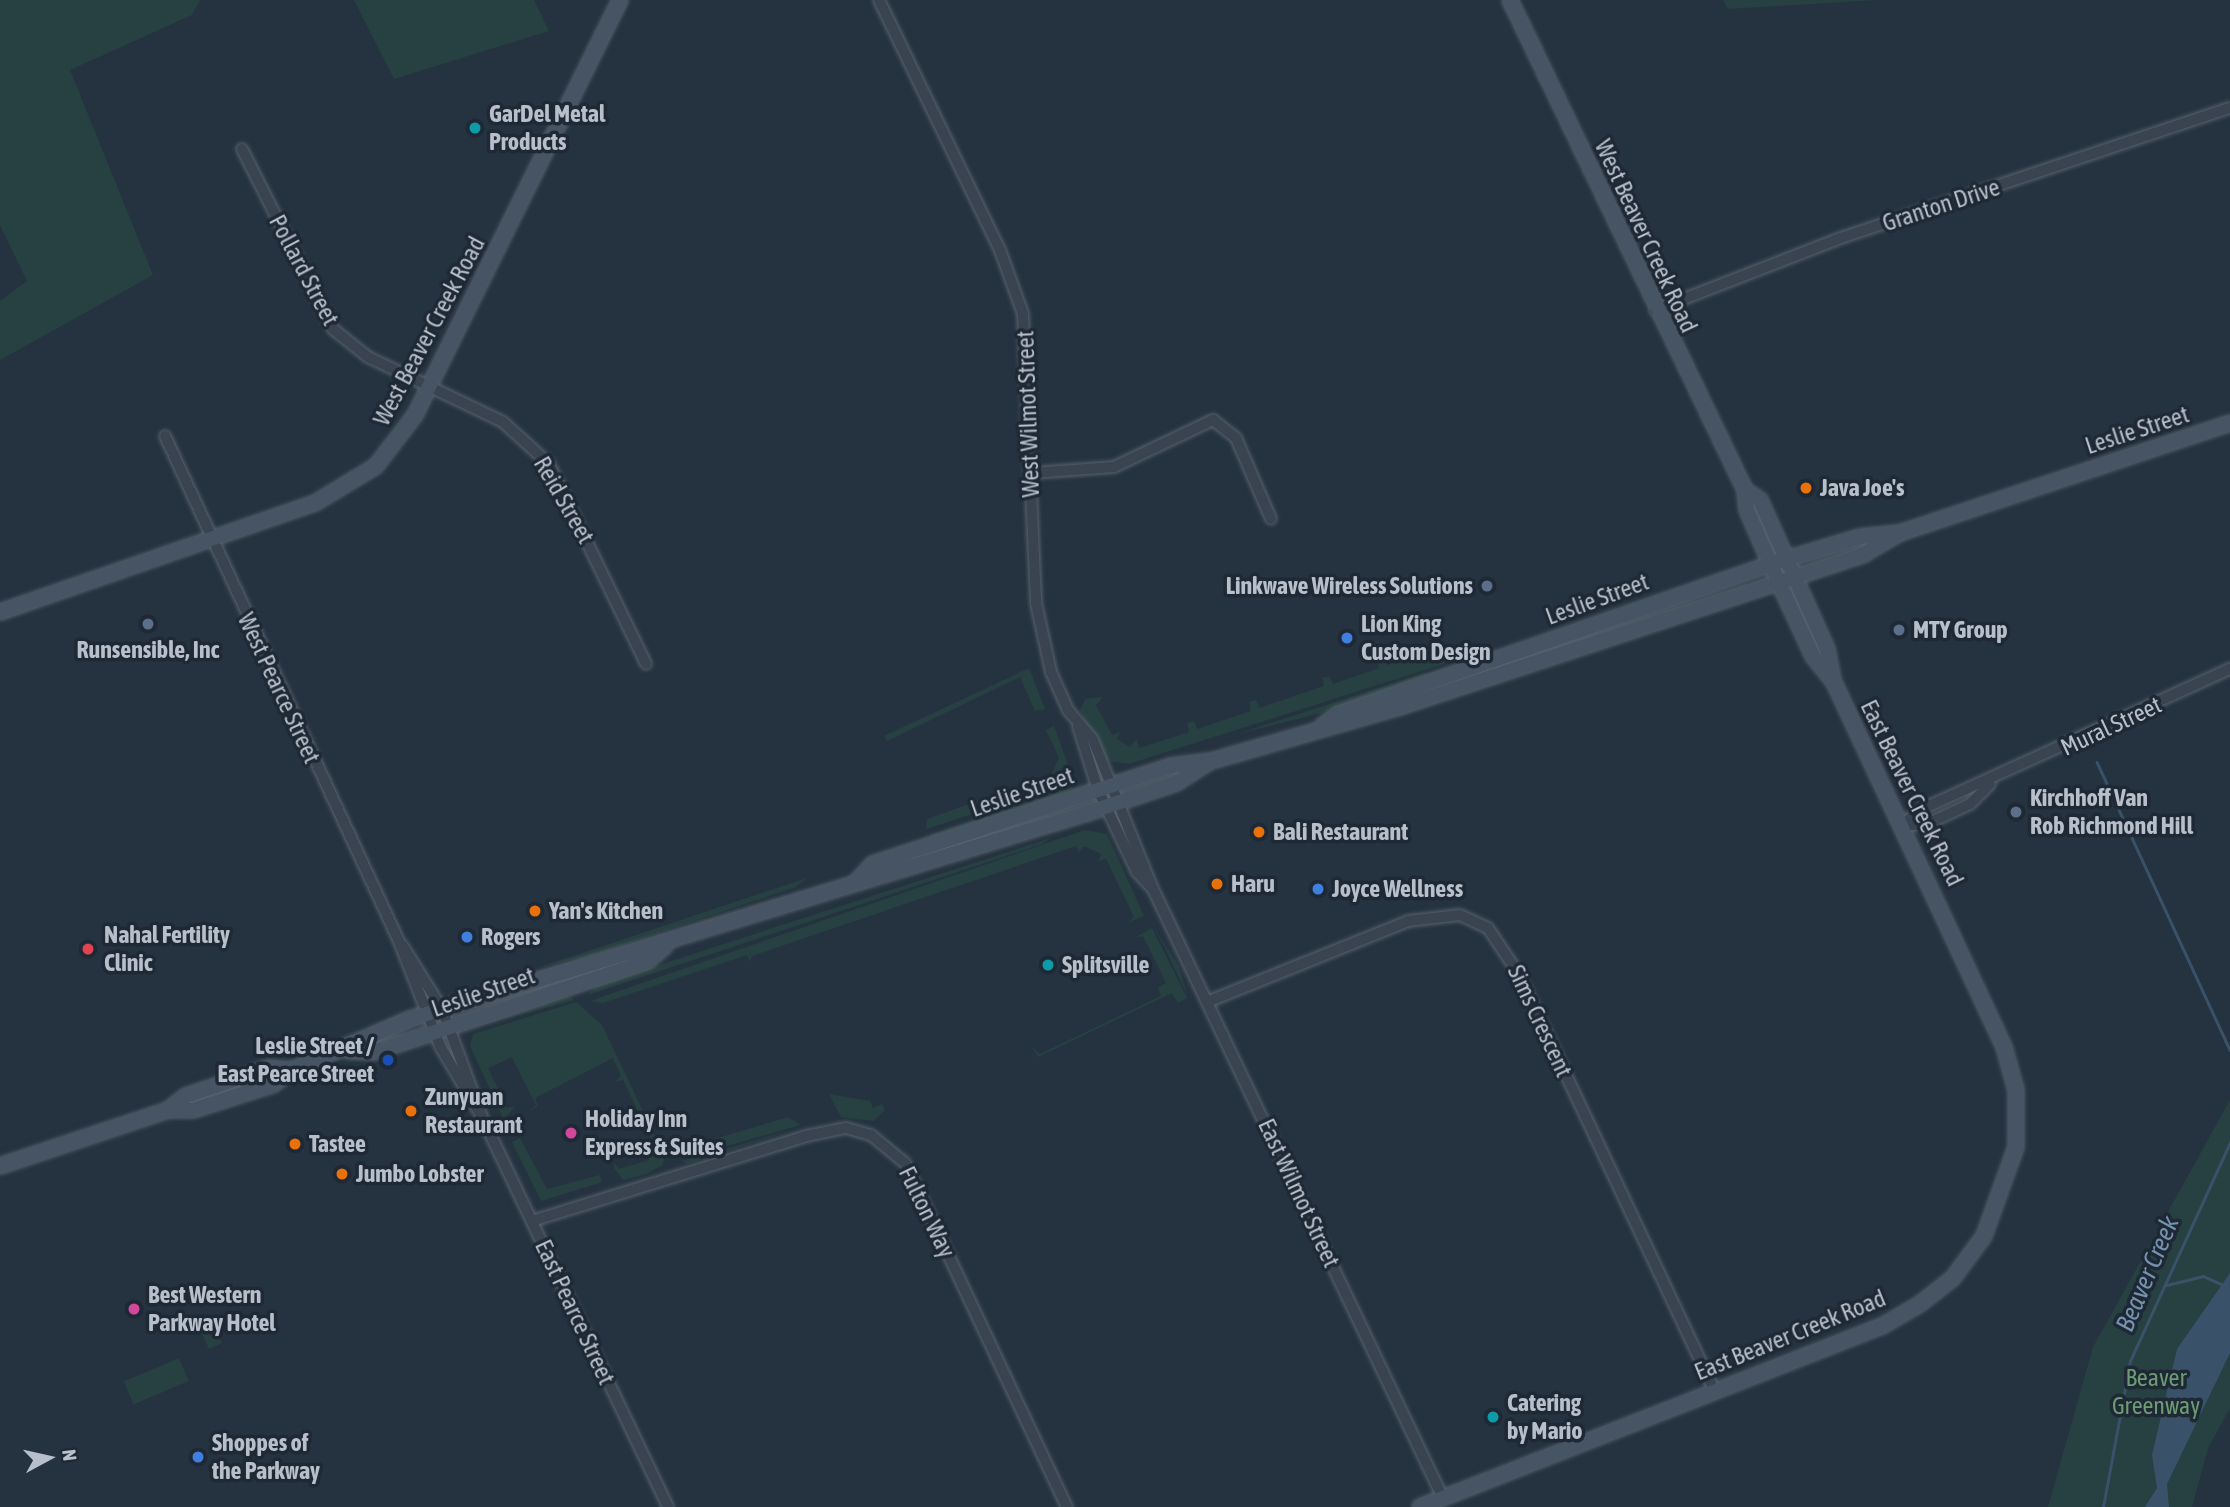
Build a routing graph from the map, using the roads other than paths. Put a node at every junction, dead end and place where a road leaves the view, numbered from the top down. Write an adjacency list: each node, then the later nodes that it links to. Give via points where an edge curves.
1 (620, 0): 7 (main road, West Beaver Creek Road)
2 (879, 0): 10 (street, West Wilmot Street, via 1013,282 1029,349)
3 (1510, 0): 6 (main road, West Beaver Creek Road)
4 (2230, 108): 6 (street, Granton Drive, via 1832,241)
5 (242, 149): 7 (street, Pollard Street, via 333,329 368,357)
6 (1656, 310): 11 (main road, West Beaver Creek Road)
7 (429, 388): 14 (main road, West Beaver Creek Road, via 400,439 364,476 315,503); 20 (street, Reid Street, via 503,422 549,464)
8 (2230, 423): 13 (main road, Leslie Street)
9 (165, 436): 14 (street, West Pearce Street)
10 (1032, 473): 12 (street, via 1064,476 1114,467 1213,420 1236,438); 26 (street, West Wilmot Street, via 1036,603 1051,672)
11 (1745, 490): 15 (main road, West Beaver Creek Road, via 1760,500); 16 (main road, West Beaver Creek Road)
12 (1271, 520)
13 (1900, 533): 15 (main road, Leslie Street, via 1860,537); 17 (main road, Leslie Street, via 1864,554)
14 (215, 539): 19 (main road, West Beaver Creek Road); 30 (street, West Pearce Street)
15 (1787, 559): 16 (main road, Leslie Street); 17 (main road, West Beaver Creek Road)
16 (1770, 564): 18 (main road, East Beaver Creek Road); 23 (main road, Leslie Street, via 1338,714)
17 (1794, 576): 18 (main road, Leslie Street); 22 (main road, East Beaver Creek Road, via 1827,649)
18 (1778, 581): 22 (main road, East Beaver Creek Road, via 1814,656); 23 (main road, Leslie Street)
19 (0, 611)
20 (646, 664)
21 (2230, 669): 25 (street, Mural Street)
22 (1833, 681): 28 (main road, East Beaver Creek Road)
23 (1318, 729): 24 (main road, Leslie Street)
24 (1210, 761): 26 (main road, Leslie Street, via 1171,766); 27 (main road, Leslie Street, via 1176,783)
25 (1992, 781): 28 (street, Mural Street, via 1920,810); 28 (street, Mural Street, via 1970,804 1927,824)
26 (1104, 788): 27 (street, West Wilmot Street); 29 (main road, Leslie Street, via 873,864)
27 (1112, 804): 29 (main road, Leslie Street, via 877,881); 32 (street, East Wilmot Street, via 1137,872 1153,889)
28 (1902, 826): 40 (main road, East Beaver Creek Road, via 2004,1047 2017,1117 2011,1175 1970,1258 1920,1304 1884,1325)
29 (855, 883): 31 (main road, Leslie Street)
30 (398, 939): 33 (street, West Pearce Street); 34 (street, West Pearce Street)
31 (665, 946): 33 (main road, Leslie Street, via 645,946); 35 (main road, Leslie Street, via 648,961)
32 (1207, 1002): 40 (street, Sims Crescent, via 1408,921 1460,915 1488,928 1518,974); 41 (street, East Wilmot Street, via 1315,1215)
33 (442, 1009): 34 (main road, Leslie Street); 35 (street, West Pearce Street)
34 (427, 1014): 35 (street, West Pearce Street); 36 (main road, Leslie Street, via 369,1034)
35 (442, 1030): 36 (main road, Leslie Street, via 374,1052); 37 (street, East Pearce Street); 37 (street, East Pearce Street)
36 (349, 1051): 38 (main road, Leslie Street, via 292,1070 268,1068 186,1096 168,1110)
37 (482, 1117): 39 (street, East Pearce Street)
38 (0, 1166)
39 (531, 1222): 42 (street, East Pearce Street); 43 (street, Fulton Way, via 806,1136 846,1128 871,1135 905,1163)
40 (1714, 1390): 41 (main road, East Beaver Creek Road)
41 (1443, 1498): 44 (main road, East Beaver Creek Road)
42 (667, 1507)
43 (1067, 1507)
44 (1420, 1507)

